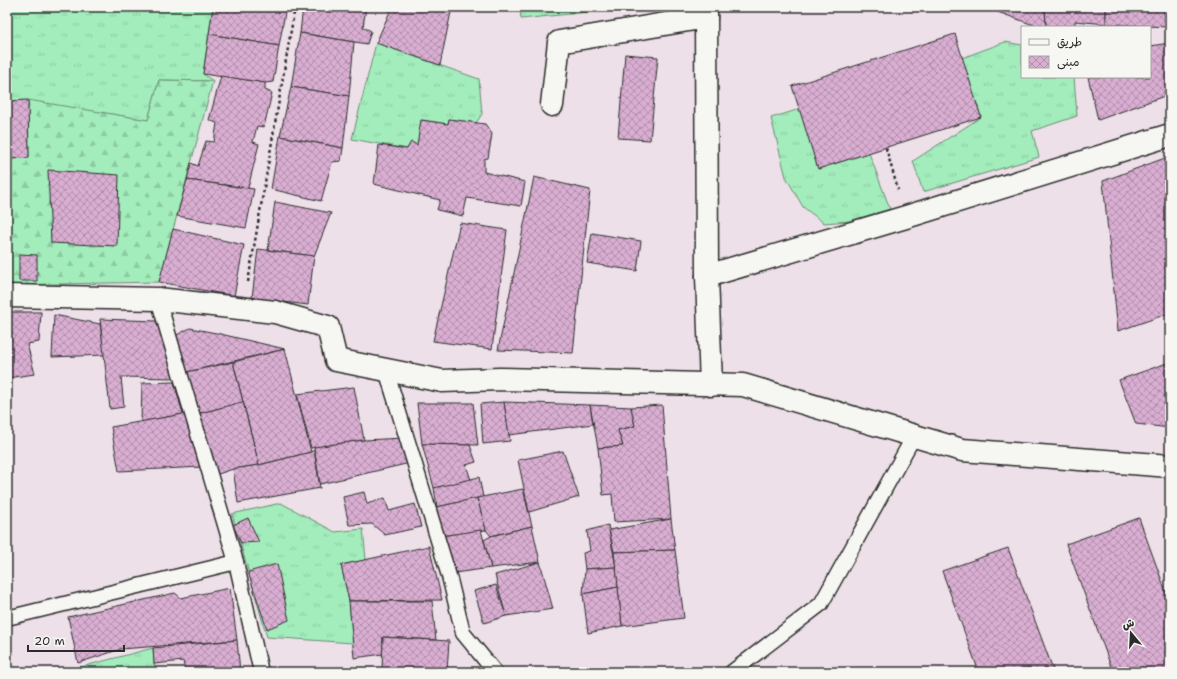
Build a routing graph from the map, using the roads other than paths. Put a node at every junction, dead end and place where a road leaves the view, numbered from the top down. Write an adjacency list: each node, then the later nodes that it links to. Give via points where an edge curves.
1 (706, 12): 2 (street, via 559,42); 4 (street)
2 (552, 105)
3 (1170, 135): 4 (street)
4 (706, 276): 8 (street)
5 (7, 296): 6 (street)
6 (158, 299): 7 (street, via 275,312 328,327 336,360); 11 (lane)
7 (386, 370): 8 (street, via 442,381 508,379); 14 (lane, via 449,576 463,633)
8 (710, 384): 9 (street, via 743,385)
9 (914, 436): 10 (street, via 962,450); 15 (lane, via 821,604)
10 (1170, 466)
11 (236, 562): 12 (lane); 13 (lane)
12 (7, 618)
13 (261, 672)
14 (495, 672)
15 (732, 672)

